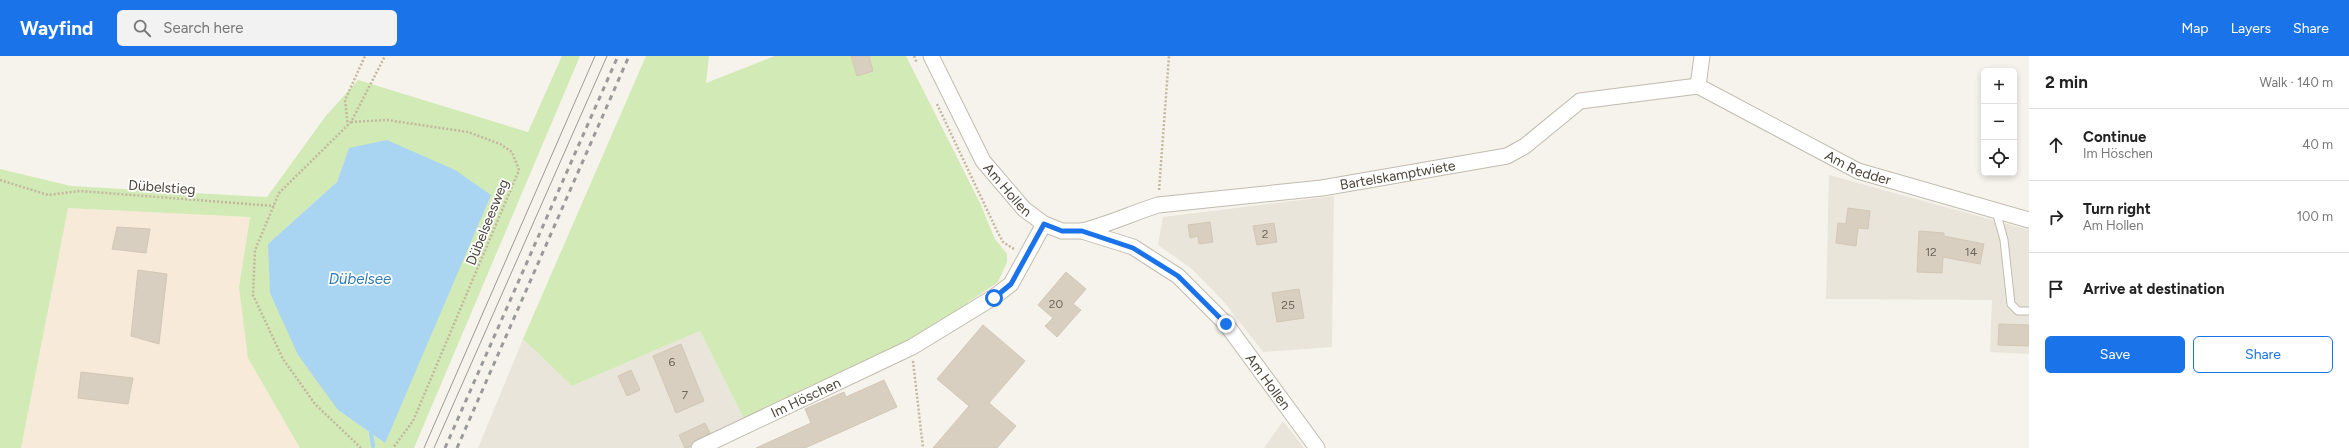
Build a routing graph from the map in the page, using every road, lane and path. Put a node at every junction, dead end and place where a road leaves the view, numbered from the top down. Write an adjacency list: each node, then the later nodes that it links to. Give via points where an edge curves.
1 (365, 56): 8 (path, via 345,100)
2 (385, 56): 7 (path)
3 (931, 56): 14 (street, Am Hollen, via 983,161 1024,209)
4 (1169, 56): 10 (path)
5 (1702, 56): 6 (street)
6 (1698, 86): 10 (street, Bartelskamptwiete, via 1580,101 1525,146 1506,156 1322,188); 12 (street, Am Redder, via 1858,171)
7 (351, 122): 8 (path); 19 (path, Dübelseesweg, via 387,120 468,132 500,144 512,152 519,170 413,421)
8 (348, 126): 11 (path, via 279,192)
9 (0, 180): 11 (path, Dübelstieg, via 48,195 80,191)
10 (1158, 205): 15 (street, Bartelskamptwiete, via 1134,212 1104,226)
11 (274, 206): 18 (path, via 255,250 253,295 283,359 315,404)
12 (1996, 210): 13 (street, Am Redder); 16 (lane, via 2004,240 2011,304 2018,311)
13 (2029, 220)
14 (1044, 224): 15 (street, Am Hollen, via 1062,231); 17 (street, Im Höschen, via 1011,284 994,298)
15 (1082, 231): 22 (street, Am Hollen, via 1133,248 1178,276 1226,324)
16 (2029, 312)
17 (912, 347): 20 (street, Im Höschen); 21 (path)
18 (361, 448)
19 (393, 448)
20 (699, 448)
21 (923, 448)
22 (1317, 448)

